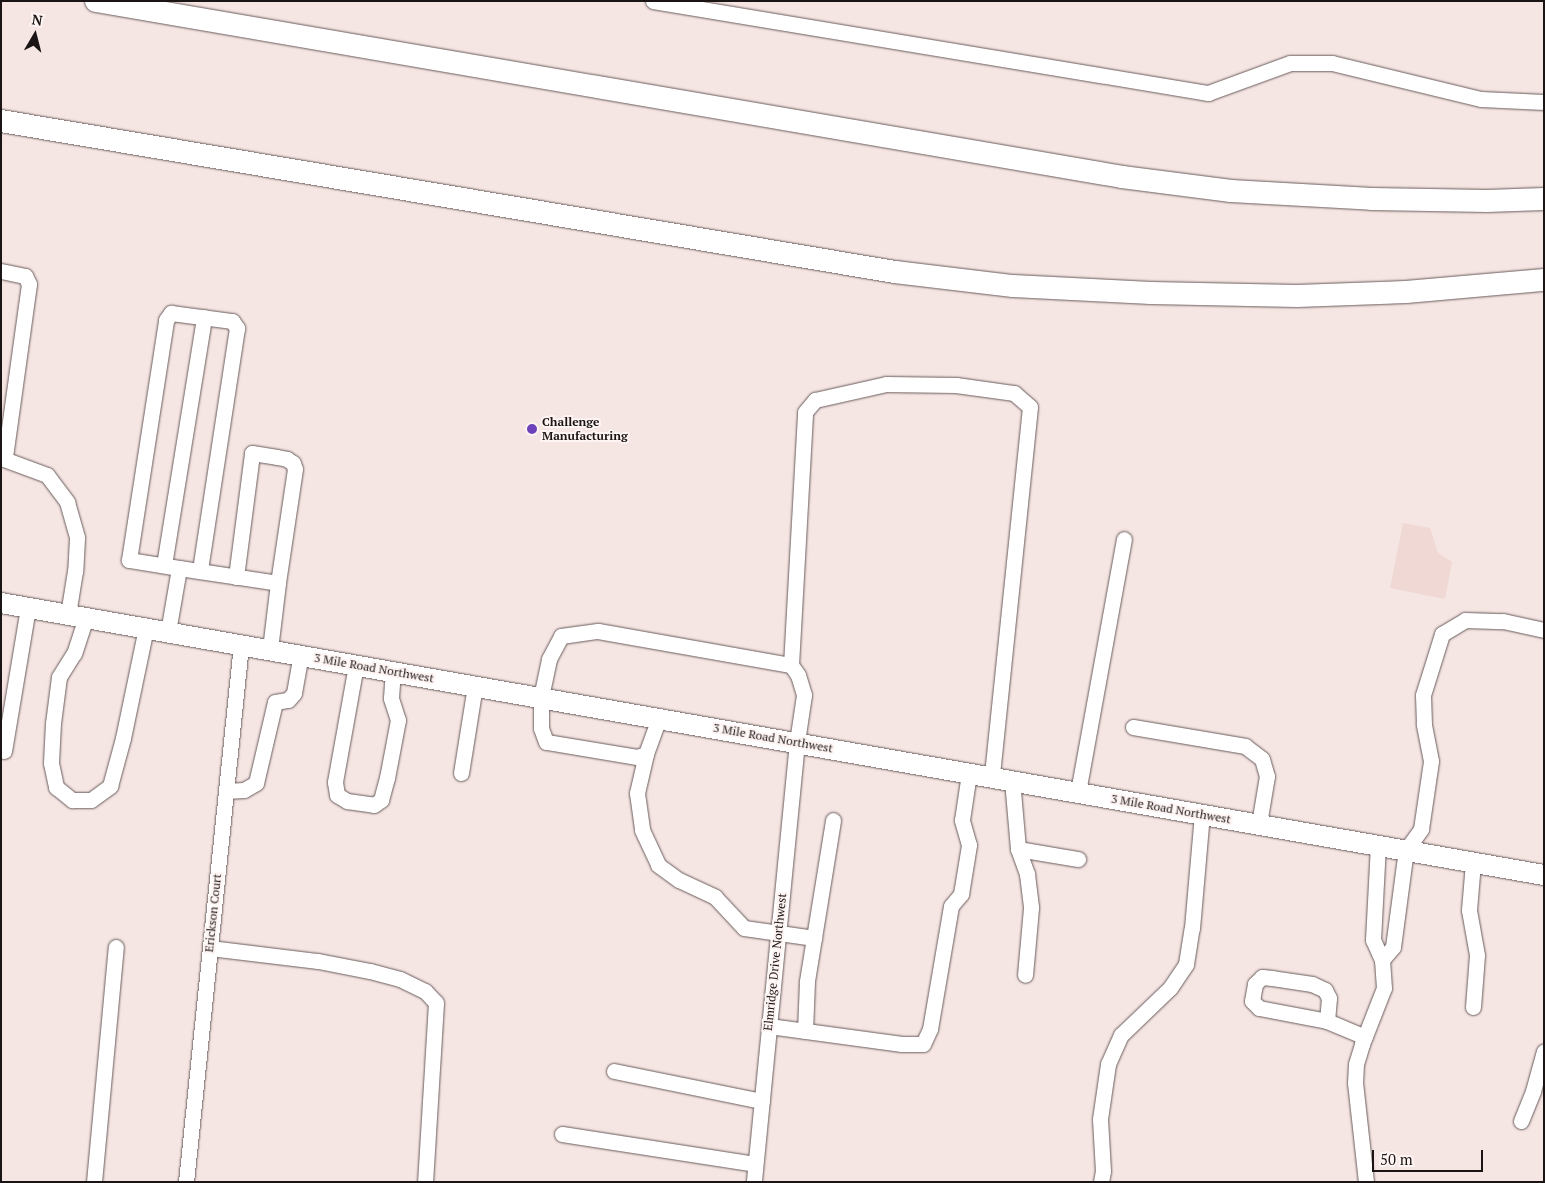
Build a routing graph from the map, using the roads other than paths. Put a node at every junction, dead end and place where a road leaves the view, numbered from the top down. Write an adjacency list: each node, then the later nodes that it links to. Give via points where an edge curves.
1 (96, 1): 5 (highway, via 1122,177 1231,191 1372,199)
2 (653, 1): 3 (street, via 1208,93 1290,63 1332,63 1481,100)
3 (1544, 102)
4 (1, 121): 7 (highway, via 878,269 1013,286 1160,294 1297,296 1406,292)
5 (1544, 199)
6 (1, 271): 9 (street, via 25,276 29,284)
7 (1544, 280)
8 (204, 317): 11 (street); 11 (street, via 171,312 166,320 128,560); 12 (street, via 232,321 237,328)
9 (3, 458): 17 (street, via 47,475 67,502 77,538)
10 (1124, 539): 39 (street)
11 (172, 566): 12 (street); 20 (street)
12 (200, 571): 13 (street)
13 (236, 576): 14 (street); 14 (street, via 252,453 287,459 294,469)
14 (278, 583): 22 (street)
15 (1, 602): 16 (main road, 3 Mile Road Northwest)
16 (28, 607): 17 (main road, 3 Mile Road Northwest); 32 (street)
17 (77, 616): 18 (main road, 3 Mile Road Northwest); 18 (street, via 74,653 59,676 51,763 56,787 72,800 91,800 110,786)
18 (146, 628): 20 (main road, 3 Mile Road Northwest)
19 (1544, 630): 45 (street, via 1504,621 1465,620 1442,634 1423,695 1431,761 1421,828)
20 (168, 632): 21 (main road, 3 Mile Road Northwest)
21 (241, 644): 22 (main road, 3 Mile Road Northwest); 38 (street, Erickson Court)
22 (270, 649): 23 (main road, 3 Mile Road Northwest)
23 (301, 655): 24 (main road, 3 Mile Road Northwest); 38 (street, via 294,693 288,700 275,702 256,783 244,790)
24 (356, 665): 26 (main road, 3 Mile Road Northwest); 26 (street, via 336,782 337,795 347,801 374,805 381,800 398,720 391,698)
25 (791, 665): 28 (street, via 598,631 560,636 549,659); 31 (street, Elmridge Drive Northwest, via 804,695); 36 (street, via 805,412 815,400 886,384 956,386 1014,394 1030,407)
26 (393, 671): 27 (main road, 3 Mile Road Northwest)
27 (475, 686): 28 (main road, 3 Mile Road Northwest); 34 (street)
28 (541, 697): 29 (main road, 3 Mile Road Northwest); 33 (street, via 541,728 546,742 637,757)
29 (659, 718): 31 (main road, 3 Mile Road Northwest); 33 (street)
30 (1133, 727): 42 (street, via 1245,746 1262,759 1267,776)
31 (797, 742): 35 (main road, 3 Mile Road Northwest); 49 (street, Elmridge Drive Northwest)
32 (4, 751)
33 (646, 754): 49 (street, via 637,793 642,830 658,865 679,880 715,897 744,928)
34 (462, 773)
35 (969, 773): 36 (main road, 3 Mile Road Northwest); 58 (street, via 962,820 969,845 961,894 951,906 930,1029 923,1044)
36 (992, 777): 37 (main road, 3 Mile Road Northwest)
37 (1012, 780): 39 (main road, 3 Mile Road Northwest); 44 (street)
38 (226, 791): 52 (street, Erickson Court)
39 (1078, 792): 40 (main road, 3 Mile Road Northwest)
40 (1202, 814): 42 (main road, 3 Mile Road Northwest); 70 (street, via 1186,964 1170,988 1121,1036 1108,1064 1100,1119 1103,1171)
41 (833, 820): 50 (street)
42 (1259, 824): 43 (main road, 3 Mile Road Northwest)
43 (1378, 846): 45 (main road, 3 Mile Road Northwest); 53 (street, via 1373,940)
44 (1018, 849): 46 (street); 54 (street, via 1027,874 1031,908)
45 (1406, 850): 47 (main road, 3 Mile Road Northwest); 53 (street, via 1393,947)
46 (1078, 859)
47 (1474, 862): 48 (main road, 3 Mile Road Northwest); 55 (street, via 1469,910 1477,955)
48 (1544, 875)
49 (778, 932): 50 (street); 57 (street, Elmridge Drive Northwest)
50 (814, 938): 58 (street, via 807,981)
51 (116, 947): 66 (street)
52 (210, 948): 67 (street, Erickson Court); 68 (street, via 362,969 400,979 425,991 436,1003)
53 (1382, 960): 59 (street, via 1384,988)
54 (1025, 975)
55 (1473, 1007)
56 (1328, 1021): 56 (street, via 1259,1008 1252,1001 1255,984 1262,977 1312,984 1325,990 1329,998); 59 (street)
57 (769, 1026): 58 (street); 62 (street, Elmridge Drive Northwest)
58 (805, 1031)
59 (1365, 1037): 71 (street, via 1356,1064 1355,1082)
60 (1544, 1051): 63 (street, via 1534,1091)
61 (614, 1071): 62 (street)
62 (762, 1101): 65 (street, Elmridge Drive Northwest)
63 (1521, 1121)
64 (562, 1134): 65 (street)
65 (755, 1164): 69 (street, Elmridge Drive Northwest)
66 (94, 1182)
67 (186, 1182)
68 (425, 1182)
69 (754, 1182)
70 (1100, 1182)
71 (1366, 1182)

